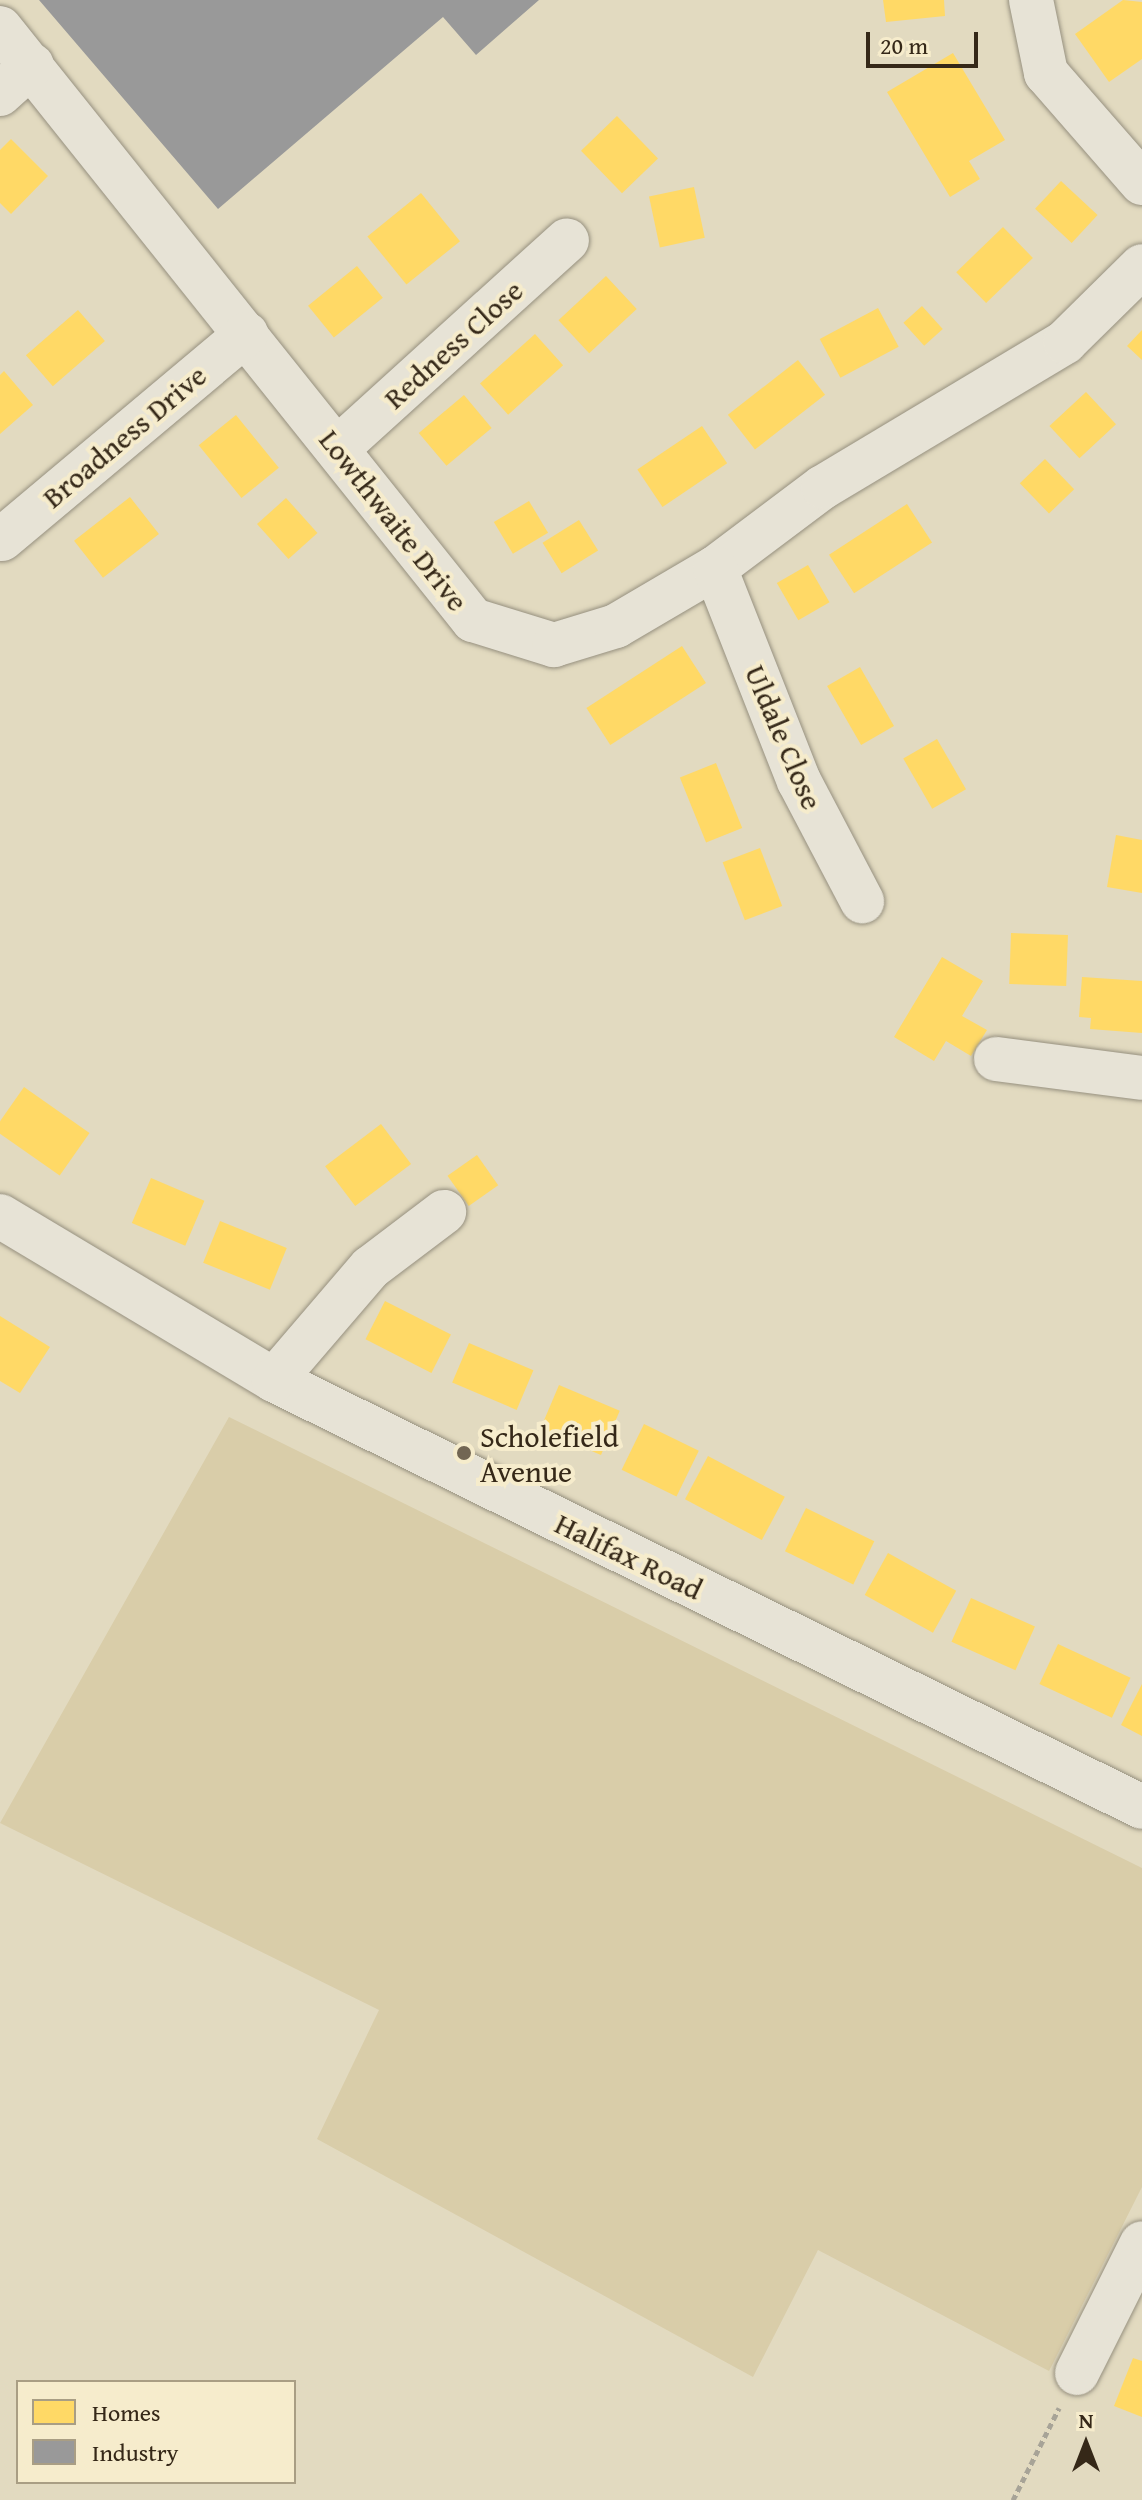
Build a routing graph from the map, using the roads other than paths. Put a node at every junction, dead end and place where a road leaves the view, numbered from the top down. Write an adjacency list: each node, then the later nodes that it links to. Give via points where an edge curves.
1 (1032, 1): 5 (street, via 1046,73)
2 (0, 28): 3 (street, Lowthwaite Drive)
3 (32, 65): 4 (street); 8 (street, Lowthwaite Drive)
4 (0, 94)
5 (1142, 183)
6 (567, 240): 9 (street, Redness Close)
7 (1142, 266): 11 (street, Lowthwaite Drive, via 1065,342 823,487)
8 (246, 334): 9 (street, Lowthwaite Drive); 10 (street, Broadness Drive)
9 (338, 448): 11 (street, Lowthwaite Drive, via 473,620 554,645 616,626)
10 (2, 539)
11 (715, 568): 12 (street, Uldale Close, via 799,781)
12 (862, 901)
13 (996, 1059): 14 (street)
14 (1132, 1077)
15 (444, 1212): 17 (street, via 370,1268)
16 (0, 1216): 17 (street, Halifax Road)
17 (274, 1380): 18 (street, Halifax Road)
18 (1142, 1807)
19 (1142, 2243): 20 (street)
20 (1077, 2373)

